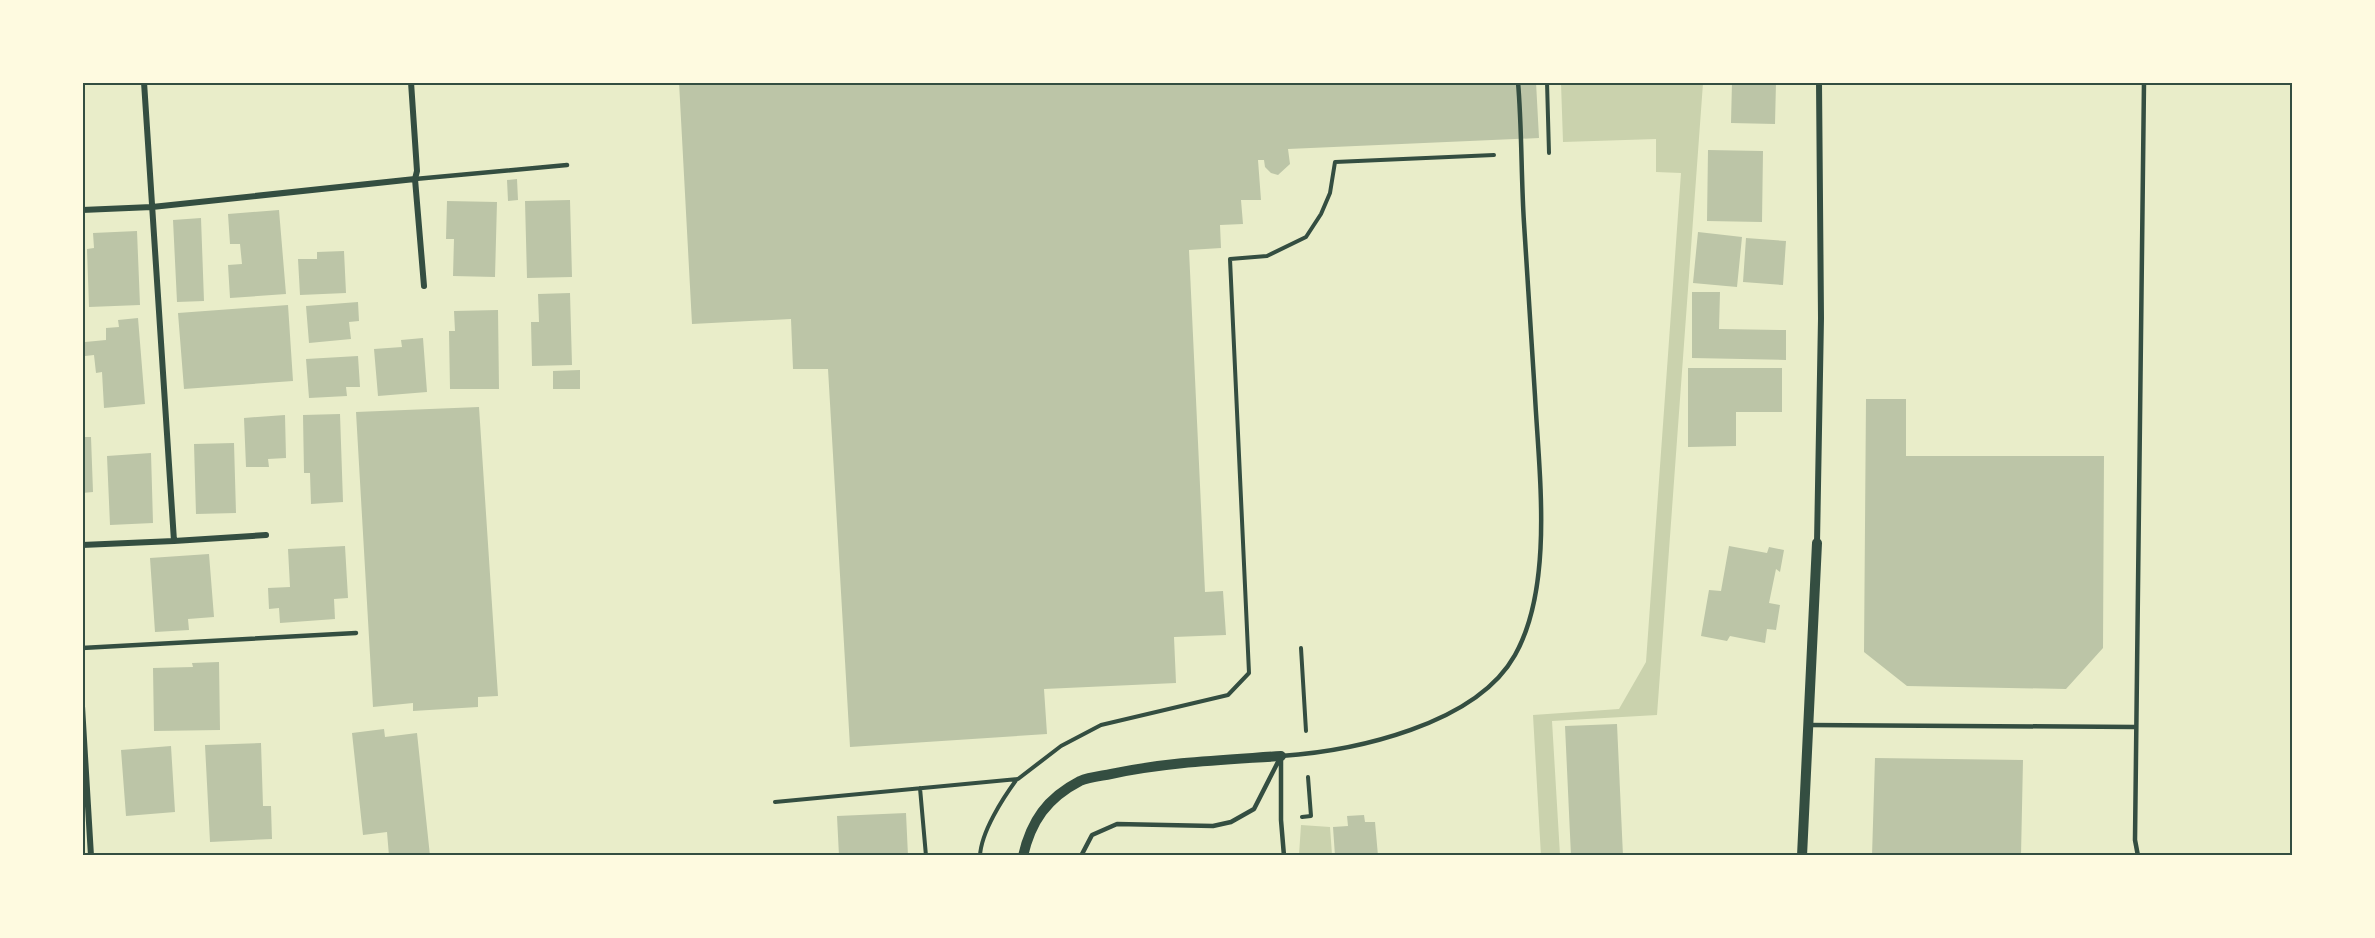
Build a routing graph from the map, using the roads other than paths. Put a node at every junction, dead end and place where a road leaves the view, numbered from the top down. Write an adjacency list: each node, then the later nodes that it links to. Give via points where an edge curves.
1 (144, 82): 8 (street)
2 (411, 82): 7 (street)
3 (1518, 82): 20 (lane, via 1540,484 1538,580 1528,624 1515,656 1491,686 1467,705 1392,736)
4 (1819, 82): 13 (street, via 1821,318)
5 (2144, 82): 19 (lane)
6 (567, 165): 7 (lane)
7 (416, 179): 8 (street); 10 (street)
8 (152, 207): 9 (street); 12 (street)
9 (82, 210)
10 (424, 286)
11 (266, 535): 12 (street)
12 (174, 541): 14 (street)
13 (1817, 543): 18 (street)
14 (82, 545)
15 (356, 633): 16 (lane)
16 (82, 648)
17 (82, 706): 21 (street)
18 (1809, 725): 19 (lane); 25 (street)
19 (2135, 727): 26 (lane)
20 (1281, 756): 22 (street, via 1141,767 1082,780 1038,814); 23 (lane, via 1254,808 1231,822 1213,826 1117,824 1092,835); 24 (lane)
21 (91, 855)
22 (1023, 855)
23 (1081, 855)
24 (1284, 855)
25 (1802, 855)
26 (2138, 855)

